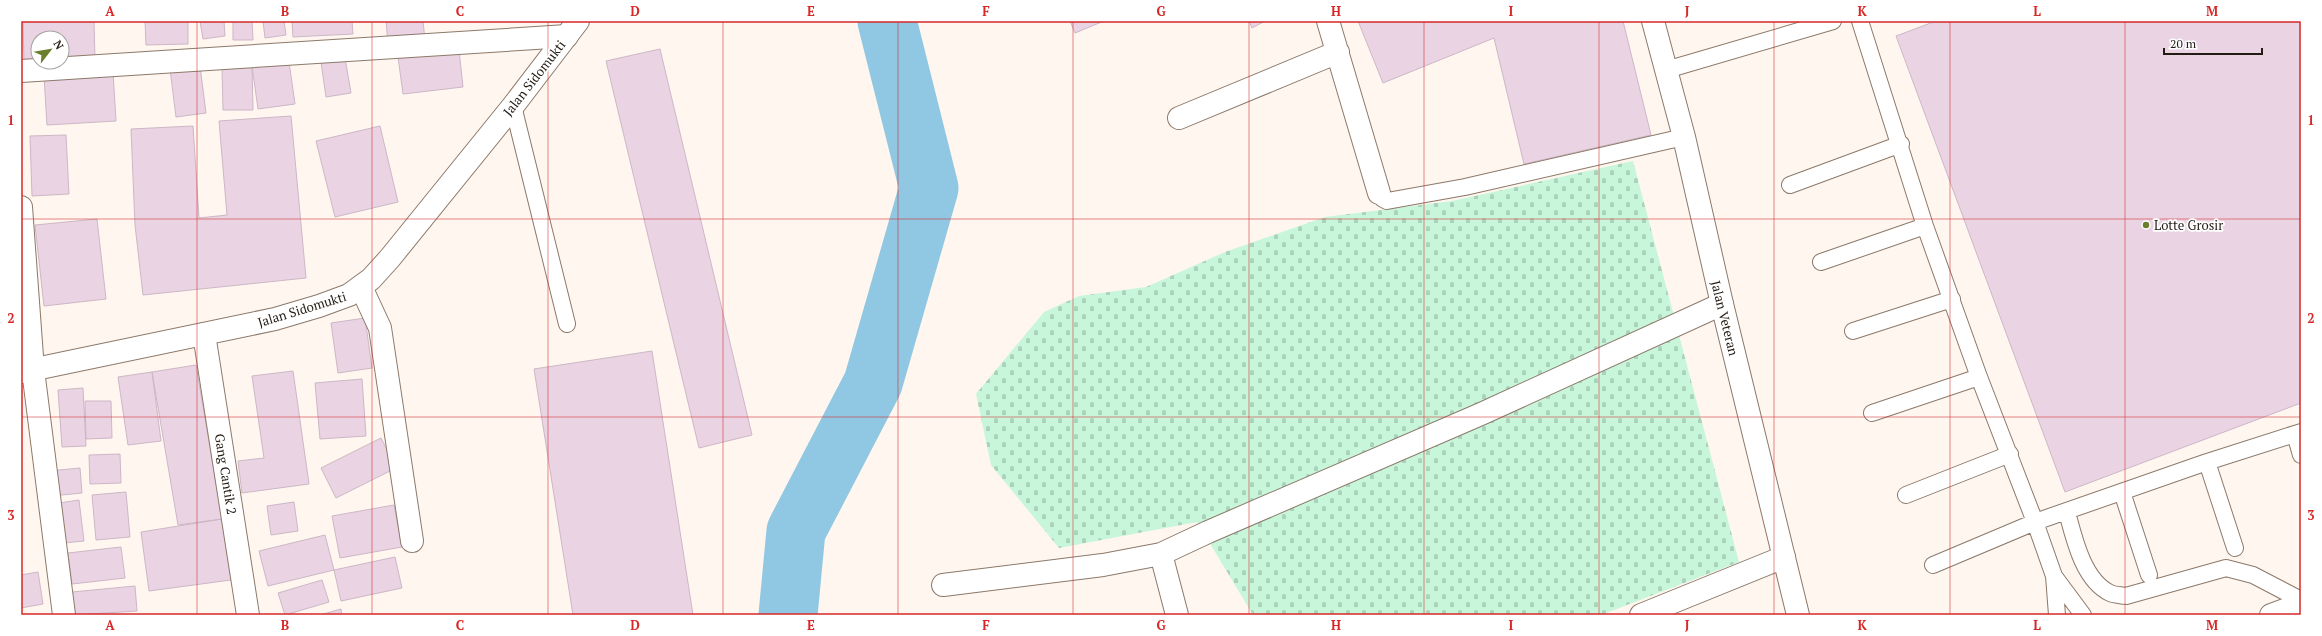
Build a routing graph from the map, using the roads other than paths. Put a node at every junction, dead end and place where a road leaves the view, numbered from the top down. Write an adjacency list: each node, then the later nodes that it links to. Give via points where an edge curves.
1 (1328, 21): 6 (street)
2 (1653, 21): 7 (street, Jalan Veteran)
3 (1832, 21): 7 (lane)
4 (1860, 21): 12 (lane)
5 (572, 28): 8 (street); 9 (street, Jalan Sidomukti)
6 (1338, 52): 10 (street); 14 (street)
7 (1666, 70): 11 (street, Jalan Veteran)
8 (21, 71)
9 (513, 106): 18 (street, Jalan Sidomukti, via 390,258); 21 (lane)
10 (1179, 118)
11 (1684, 137): 14 (lane, via 1465,187 1387,201); 20 (street, Jalan Veteran)
12 (1901, 144): 13 (lane); 16 (lane)
13 (1790, 185)
14 (1379, 193)
15 (21, 207): 24 (street)
16 (1926, 226): 17 (lane); 19 (lane)
17 (1821, 262)
18 (361, 287): 23 (street, Jalan Sidomukti, via 349,295 275,320); 35 (street, via 380,328)
19 (1952, 299): 22 (lane); 25 (lane)
20 (1722, 304): 37 (street, via 1481,414); 38 (street, Jalan Veteran)
21 (567, 324)
22 (1853, 331)
23 (204, 334): 24 (street, Jalan Sidomukti); 46 (street, Gang Cantik 2)
24 (27, 371): 45 (street)
25 (1979, 377): 26 (lane); 28 (lane)
26 (1872, 413)
27 (2298, 433): 29 (lane); 30 (lane)
28 (2010, 454): 32 (lane); 34 (lane)
29 (2301, 455)
30 (2207, 462): 31 (lane); 36 (lane)
31 (2122, 492): 33 (lane); 40 (lane)
32 (1906, 496)
33 (2067, 512): 34 (lane); 43 (lane, via 2080,559 2094,579 2110,593 2126,596 2226,568 2253,575)
34 (2035, 522): 39 (lane); 41 (lane)
35 (412, 541)
36 (2235, 548)
37 (1161, 554): 42 (street, via 1103,565); 47 (street)
38 (1784, 557): 48 (street); 49 (street, Jalan Veteran)
39 (1934, 565)
40 (2149, 575)
41 (2054, 576): 50 (lane); 51 (lane)
42 (943, 585)
43 (2301, 600)
44 (2301, 604): 52 (street)
45 (64, 615)
46 (248, 615)
47 (1177, 615)
48 (1641, 615)
49 (1798, 615)
50 (2056, 615)
51 (2083, 615)
52 (2271, 615)

